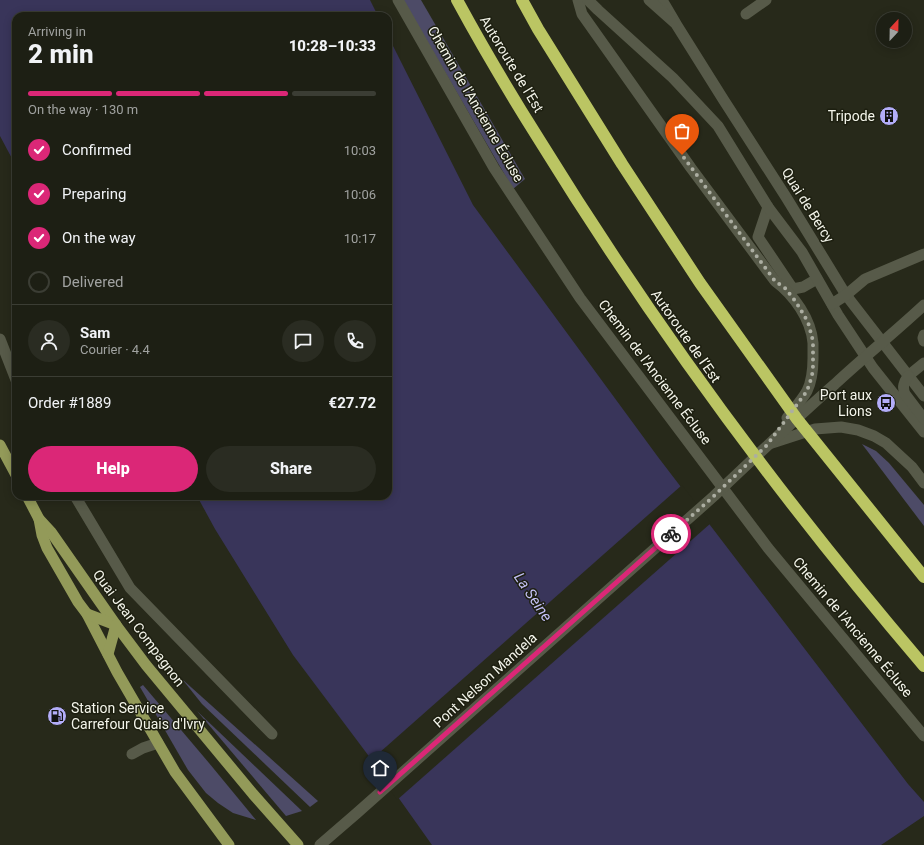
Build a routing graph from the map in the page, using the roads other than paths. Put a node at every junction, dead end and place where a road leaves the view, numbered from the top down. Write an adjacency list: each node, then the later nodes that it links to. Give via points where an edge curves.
1 (398, 0): 39 (main road, Chemin de l'Ancienne Écluse, via 494,168 580,298 768,548)
2 (457, 0): 37 (highway, Autoroute de l’Est, via 508,90 653,315 802,518)
3 (522, 0): 33 (highway, via 622,164 700,283 797,419)
4 (578, 0): 27 (main road, via 582,14 691,168 775,281 785,288 796,302 808,322 813,341 812,376 807,391)
5 (588, 0): 11 (main road, via 673,78 718,126)
6 (648, 0): 10 (main road, Quai de Bercy)
7 (662, 0): 10 (main road, Quai de Bercy)
8 (766, 0): 9 (main road)
9 (746, 14)
10 (676, 24): 14 (main road, Quai de Bercy)
11 (768, 207): 13 (main road, via 802,252); 13 (main road, via 758,237 793,289 803,287)
12 (924, 254): 14 (main road, via 864,278)
13 (817, 278): 15 (main road)
14 (846, 296): 15 (main road); 22 (main road, Quai de Bercy)
15 (832, 304): 25 (main road, via 873,368)
16 (924, 305): 27 (main road, Pont Nelson Mandela)
17 (924, 335): 19 (main road)
18 (0, 339): 21 (main road)
19 (924, 341)
20 (924, 362): 22 (main road)
21 (12, 370)
22 (908, 376): 23 (main road, Quai de Bercy); 24 (main road, via 903,390)
23 (924, 396)
24 (924, 419)
25 (924, 432)
26 (0, 445): 28 (main road)
27 (767, 445): 29 (main road, via 815,429 841,427 858,430 886,443 912,467); 44 (main road, Pont Nelson Mandela, via 714,496)
28 (12, 468)
29 (924, 483)
30 (29, 500): 32 (main road, Quai Jean Compagnon)
31 (77, 500): 38 (main road, via 130,588)
32 (39, 519): 34 (main road, via 48,548); 35 (main road, Quai Jean Compagnon, via 51,532)
33 (924, 577)
34 (87, 614): 35 (main road); 36 (main road)
35 (116, 625): 36 (main road); 43 (main road, Quai Jean Compagnon, via 146,665)
36 (108, 654): 40 (main road)
37 (924, 666)
38 (272, 734)
39 (924, 736)
40 (158, 743): 41 (main road); 42 (main road, via 175,772)
41 (132, 754)
42 (229, 845)
43 (298, 845)
44 (320, 845)

